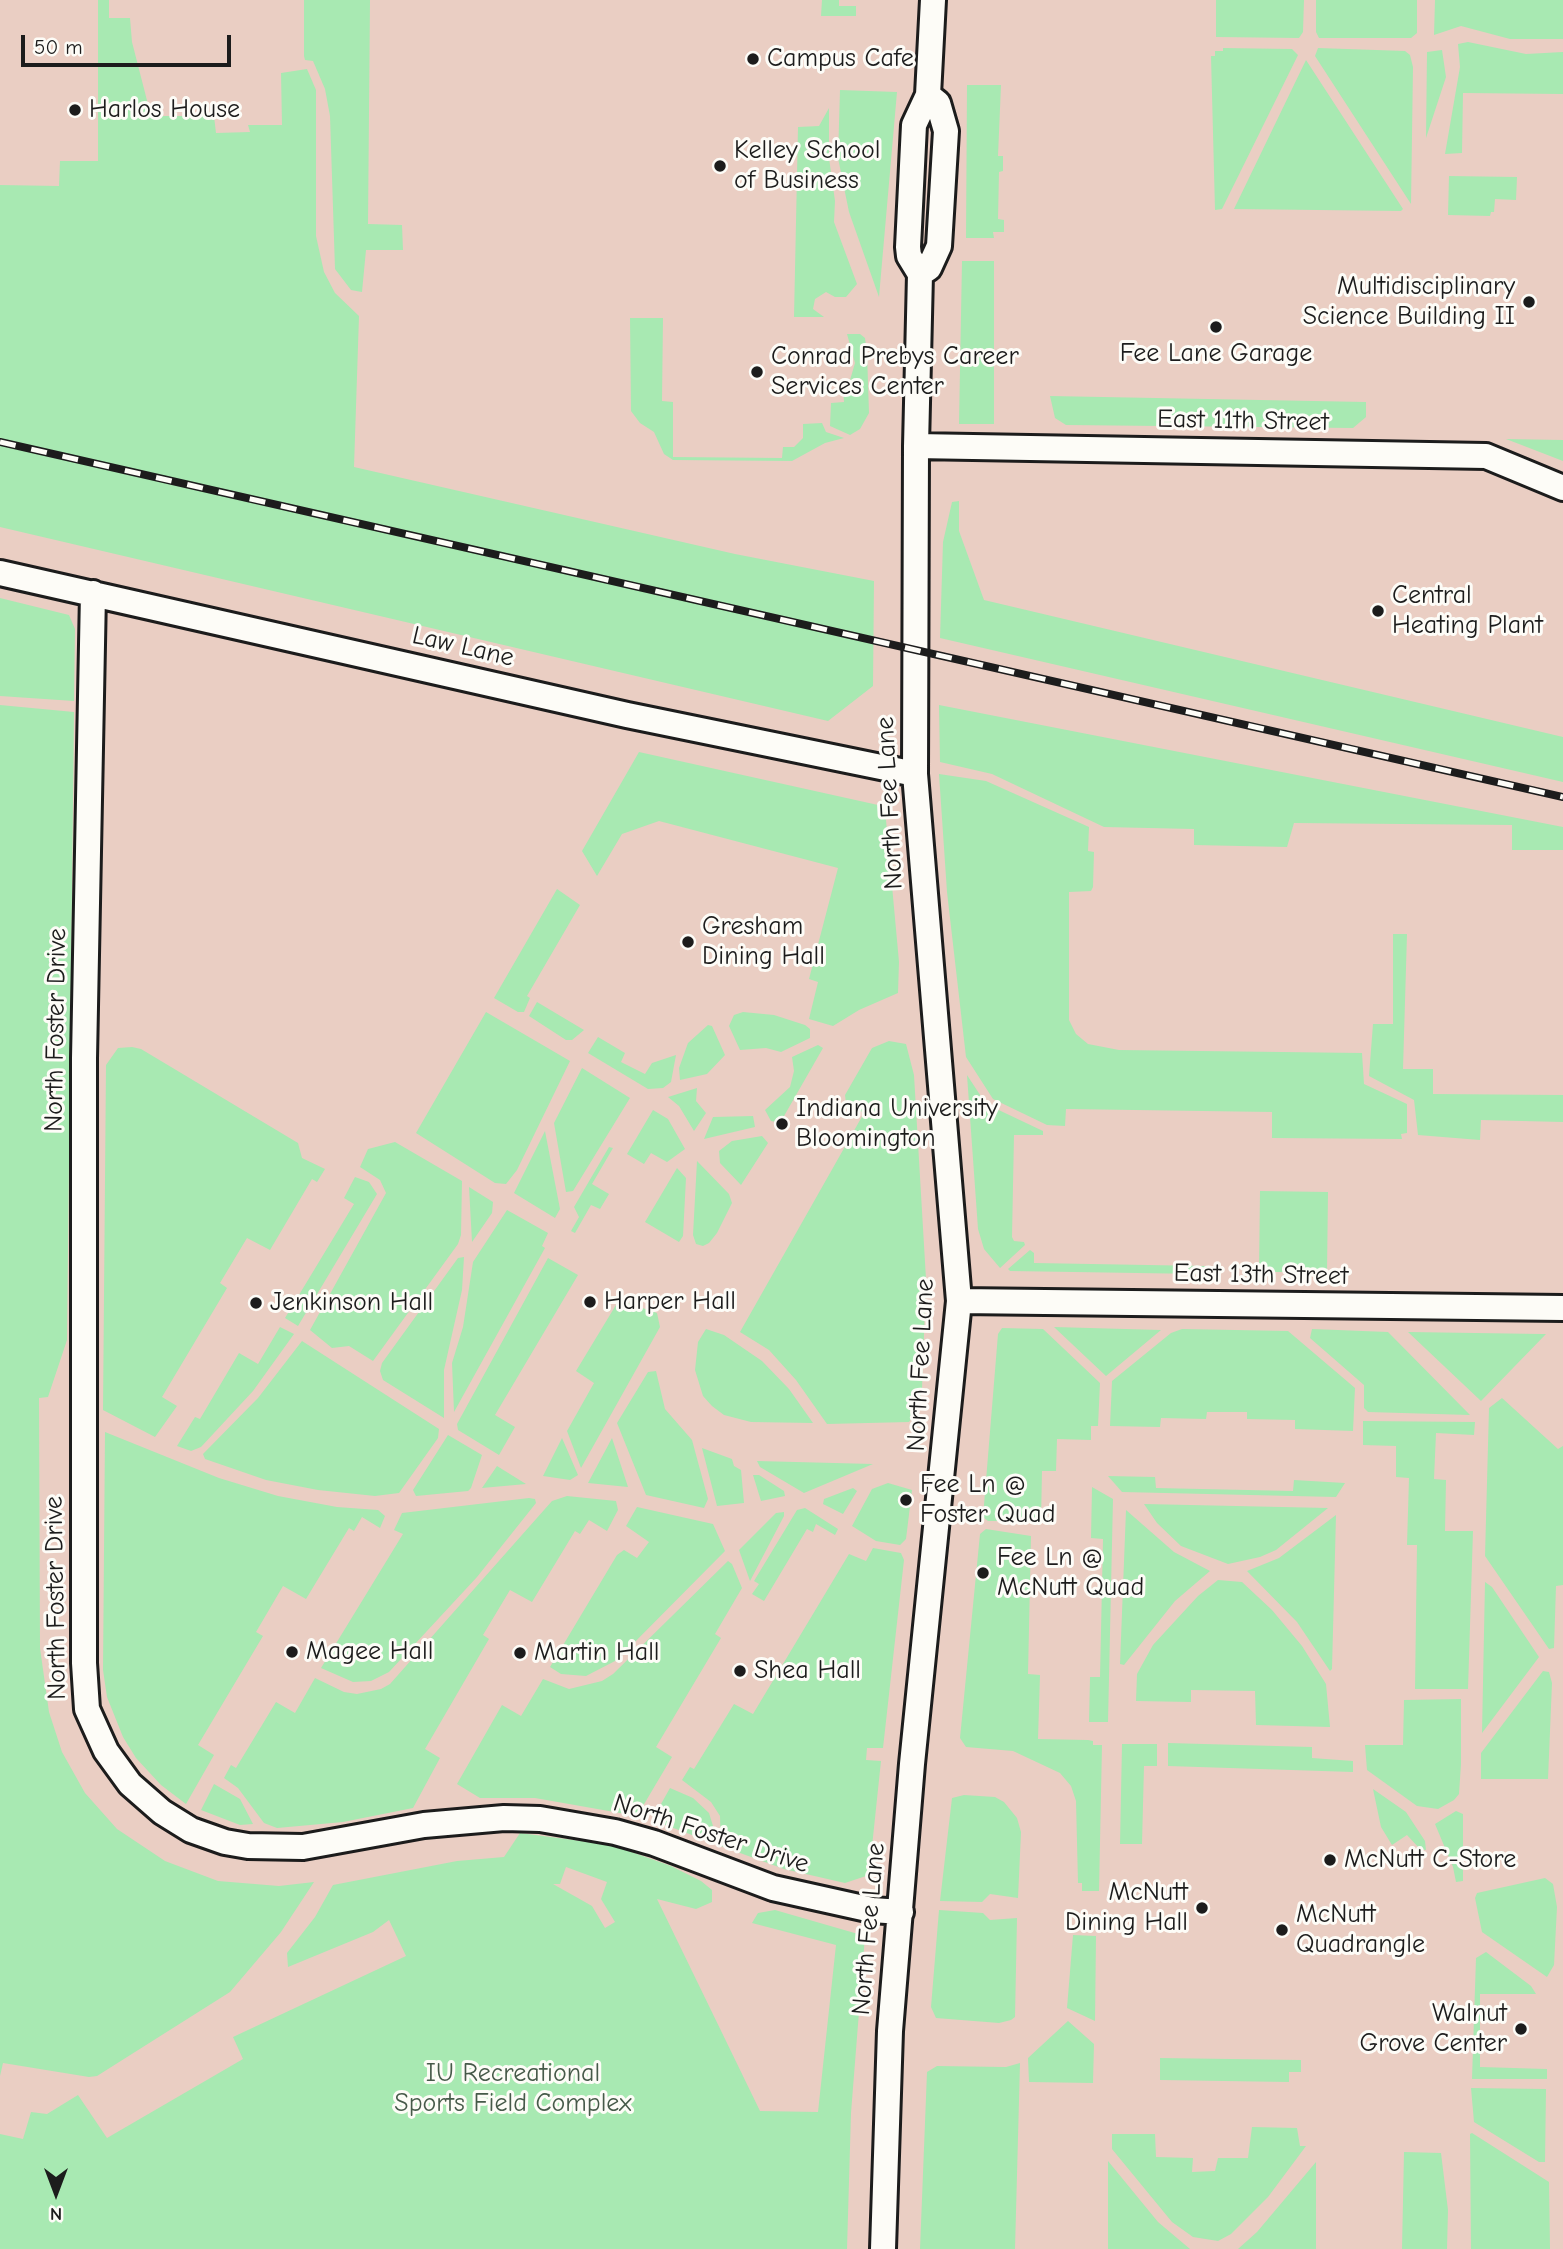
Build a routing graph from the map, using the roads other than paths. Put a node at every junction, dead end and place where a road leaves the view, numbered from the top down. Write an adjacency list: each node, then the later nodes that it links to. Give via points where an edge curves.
1 (933, 0): 2 (street, North Fee Lane, via 929,95 914,125 908,247 920,274)
2 (916, 446): 3 (street, East 11th Street, via 1486,456); 6 (street, North Fee Lane)
3 (1563, 488)
4 (0, 573): 5 (street, Law Lane)
5 (93, 593): 6 (street, Law Lane, via 627,715); 9 (street, North Foster Drive, via 86,1025 85,1690 95,1729 118,1770 176,1822 208,1837 248,1846 330,1844 464,1820 540,1819 628,1835 747,1879 823,1901)
6 (915, 774): 7 (street, North Fee Lane)
7 (959, 1301): 8 (street, East 13th Street); 9 (street, North Fee Lane)
8 (1563, 1308)
9 (901, 1912): 10 (street, North Fee Lane, via 885,2119)
10 (883, 2249)

